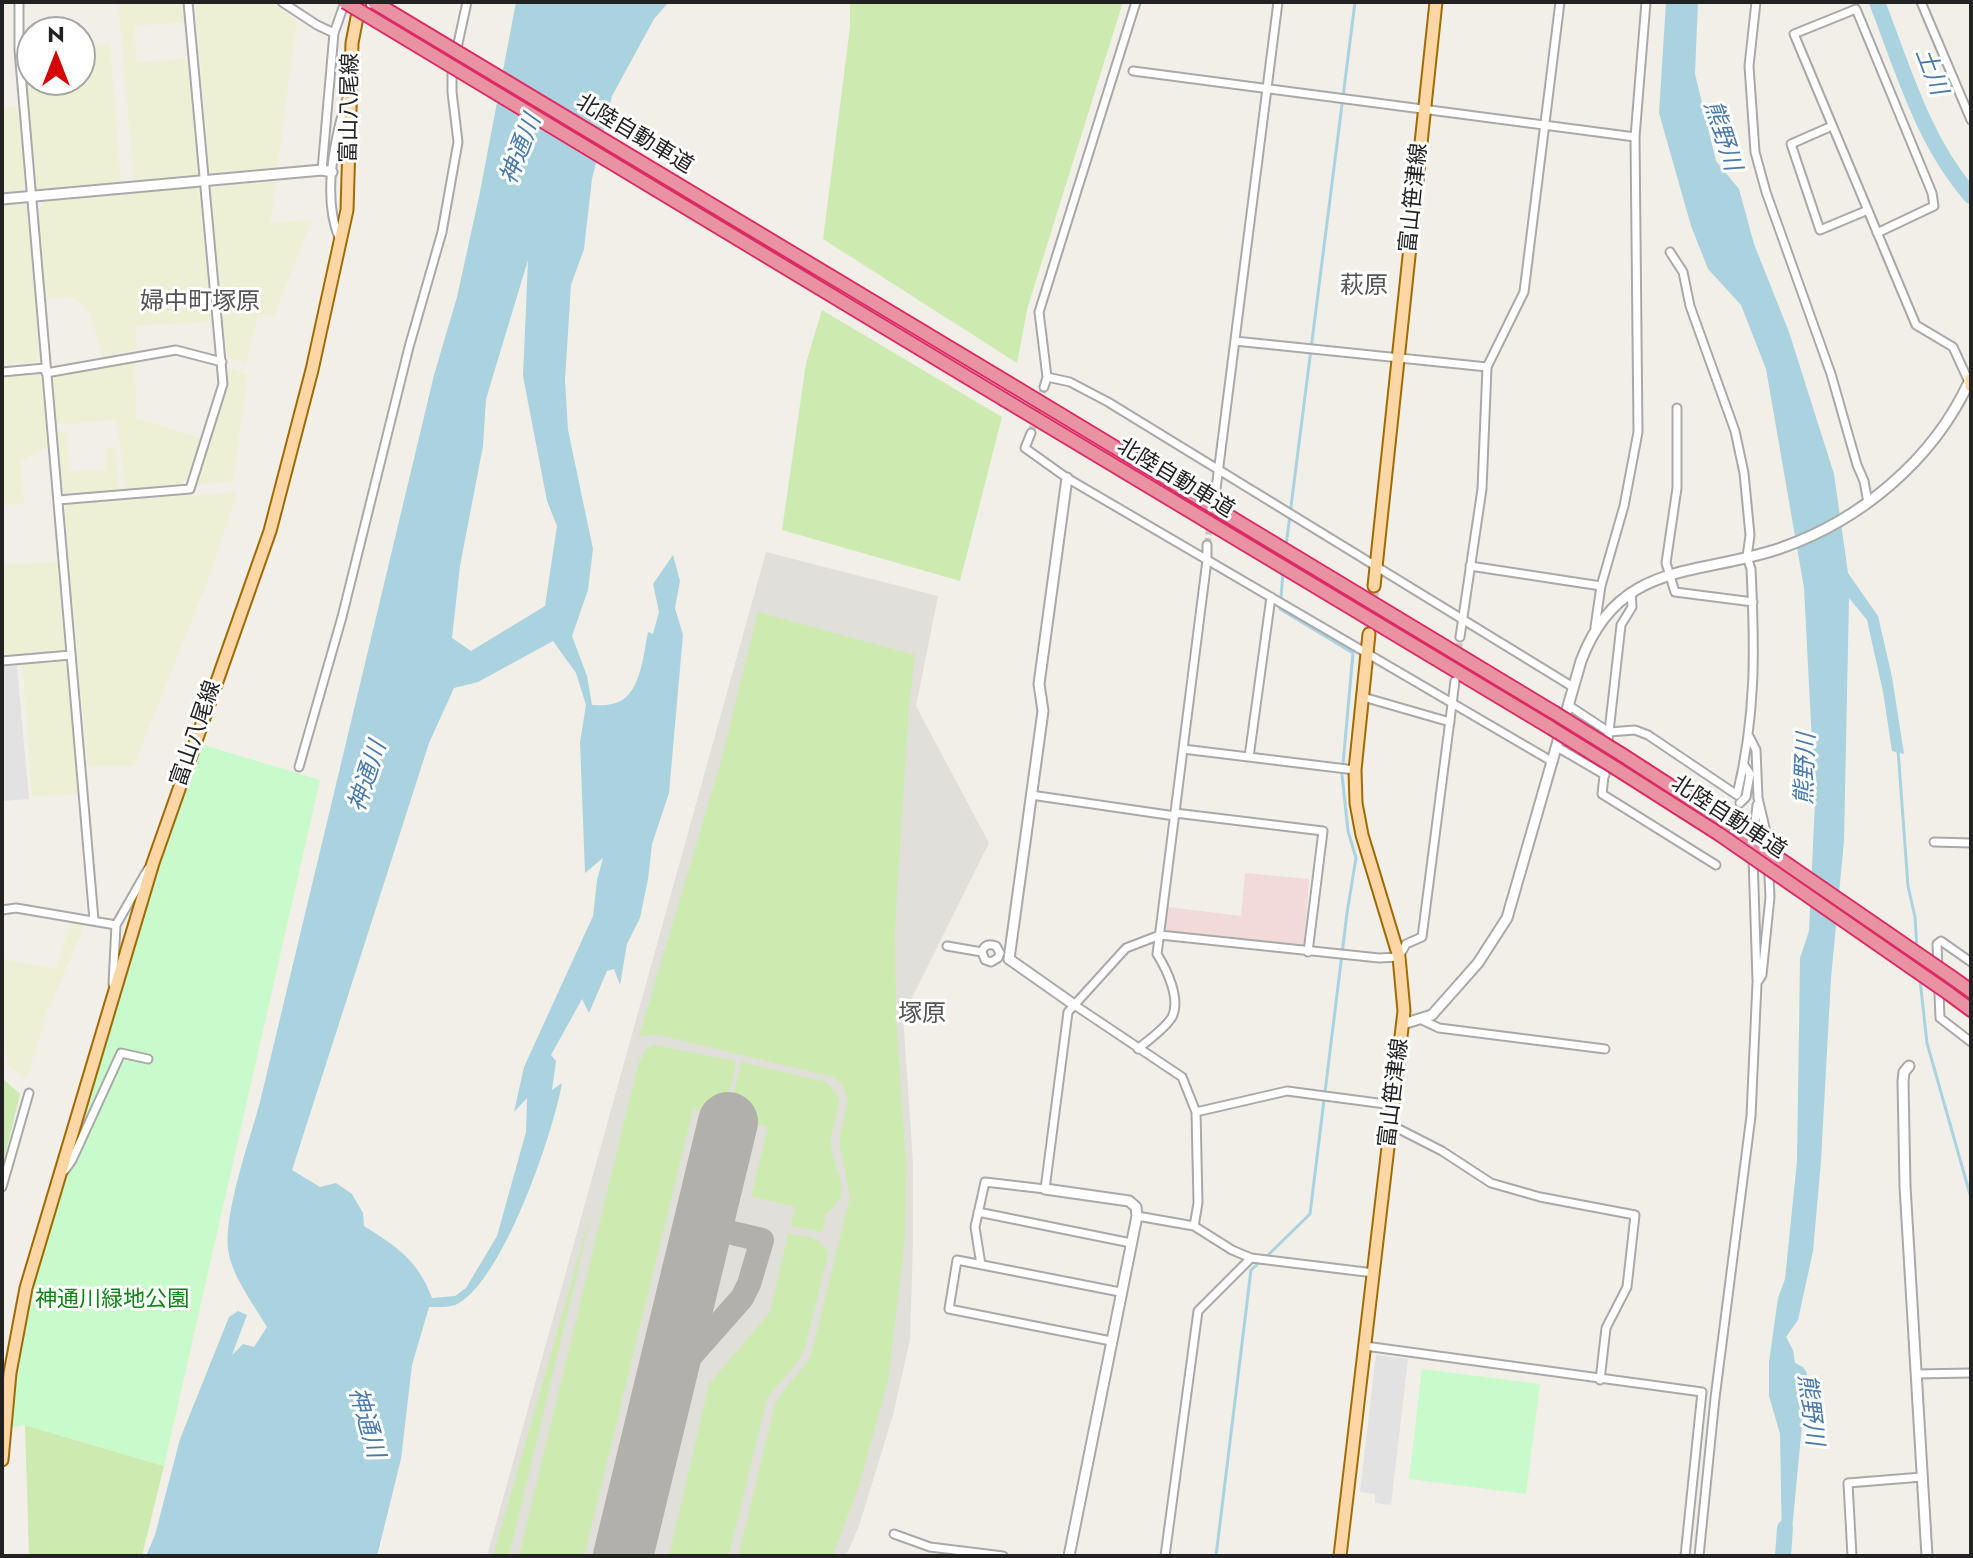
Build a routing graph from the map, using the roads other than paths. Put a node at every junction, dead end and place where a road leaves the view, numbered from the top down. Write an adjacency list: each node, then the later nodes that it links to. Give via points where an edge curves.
1 (19, 2): 26 (street)
2 (188, 2): 25 (street)
3 (282, 2): 15 (street)
4 (345, 2): 15 (street); 81 (highway, 北陸自動車道, bridge, via 1551,728)
5 (360, 2): 17 (main road, 富山八尾線)
6 (374, 2): 100 (highway, 北陸自動車道, bridge, via 1555,713 1723,820)
7 (467, 2): 79 (street, via 452,71 458,142 442,232)
8 (1136, 2): 38 (street, via 1039,312)
9 (1278, 2): 18 (street)
10 (1436, 2): 19 (main road, 富山笹津線)
11 (1560, 2): 21 (street)
12 (1646, 2): 23 (street)
13 (1756, 2): 47 (street, via 1749,66 1755,152 1831,374 1864,481)
14 (1921, 2): 20 (street)
15 (334, 33): 24 (street)
16 (1133, 71): 18 (street)
17 (351, 84): 24 (street); 30 (main road, 富山八尾線, via 350,187)
18 (1267, 89): 19 (street); 32 (street)
19 (1425, 110): 21 (street); 33 (main road, 富山笹津線)
20 (1971, 119)
21 (1544, 125): 23 (street); 35 (street, via 1524,292)
22 (1832, 126): 28 (street); 28 (street, via 1791,144 1820,230); 29 (street, via 1794,34 1856,9 1934,206)
23 (1635, 137): 55 (street, via 1638,432)
24 (327, 171): 25 (street); 30 (street, via 333,223)
25 (204, 181): 26 (street); 34 (street)
26 (32, 197): 27 (street); 36 (street)
27 (2, 199)
28 (1868, 210): 29 (street)
29 (1877, 233): 39 (street, via 1916,325 1953,347)
30 (341, 241): 88 (main road, 富山八尾線, via 270,531)
31 (1670, 252): 49 (street, via 1683,272 1735,431)
32 (1235, 341): 33 (street); 43 (street)
33 (1398, 358): 35 (street); 52 (main road, 富山笹津線)
34 (222, 362): 36 (street, via 176,350); 46 (street, via 223,384 190,489)
35 (1487, 367): 51 (street, via 1482,489)
36 (46, 370): 37 (street); 46 (street)
37 (2, 372)
38 (1047, 377): 40 (street); 43 (street, via 1070,382 1108,402)
39 (1970, 382): 47 (street, via 1927,447)
40 (1044, 387)
41 (1677, 408): 53 (street, via 1677,488 1666,563)
42 (1031, 433): 44 (street, via 1025,448)
43 (1219, 472): 45 (street); 52 (street)
44 (1067, 478): 50 (street); 82 (street, via 1039,684 1043,711)
45 (1216, 489)
46 (58, 500): 64 (street)
47 (1866, 505): 49 (street, via 1807,538)
48 (1207, 545): 50 (street)
49 (1750, 557): 53 (street); 58 (street)
50 (1207, 560): 57 (street); 75 (street)
51 (1470, 566): 55 (street); 59 (street)
52 (1376, 568): 54 (main road, 富山笹津線); 59 (street)
53 (1670, 574): 56 (street); 58 (street, via 1675,592)
54 (1374, 586)
55 (1601, 586): 60 (street)
56 (1631, 592): 60 (street); 72 (street, via 1632,607 1621,625)
57 (1271, 597): 63 (street); 76 (street)
58 (1753, 602): 73 (street)
59 (1463, 619): 62 (street); 67 (street)
60 (1595, 627): 67 (street)
61 (1369, 634): 63 (main road, 富山笹津線)
62 (1460, 637)
63 (1367, 653): 68 (main road, 富山笹津線); 69 (street)
64 (71, 655): 65 (street); 91 (street)
65 (2, 661)
66 (1455, 681): 69 (street)
67 (1573, 687): 70 (street)
68 (1363, 697): 71 (street); 80 (main road, 富山笹津線)
69 (1452, 704): 71 (street); 77 (street)
70 (1568, 705): 72 (street); 74 (street)
71 (1450, 722): 97 (street, via 1422,937 1406,944)
72 (1609, 732): 78 (street, via 1648,735 1737,795); 81 (street)
73 (1750, 738): 78 (street); 83 (street, via 1756,750)
74 (1557, 747): 77 (street); 81 (street)
75 (1183, 749): 76 (street); 85 (street)
76 (1249, 757): 80 (street)
77 (1553, 762): 104 (street, via 1507,918 1478,963 1432,1015)
78 (1744, 765): 84 (street, via 1750,774)
79 (299, 767)
80 (1355, 770): 97 (main road, 富山笹津線, via 1362,835)
81 (1611, 772): 89 (street, via 1602,794); 103 (highway, 北陸自動車道, bridge, via 1719,834)
82 (1031, 795): 85 (street); 96 (street)
83 (1758, 798): 99 (street, via 1752,845); 99 (street, via 1767,836 1770,897)
84 (1740, 803)
85 (1175, 815): 93 (street); 95 (street, via 1323,831)
86 (1934, 842): 87 (street)
87 (1971, 843)
88 (153, 863): 92 (street); 101 (main road, 富山八尾線)
89 (1716, 865)
90 (2, 910): 91 (street)
91 (94, 920): 92 (street)
92 (116, 925): 101 (street)
93 (1160, 935): 95 (street); 102 (street, via 1126,948); 107 (street, via 1157,954 1168,971 1175,1007 1171,1019)
94 (947, 946): 96 (street, via 982,952 993,944)
95 (1308, 952): 97 (street)
96 (1005, 955): 102 (street)
97 (1399, 957): 105 (main road, 富山笹津線)
98 (1971, 962): 106 (street, via 1941,941 1937,944 1940,1018)
99 (1757, 983): 139 (street, via 1751,1116)
100 (1971, 991)
101 (112, 994): 115 (main road, 富山八尾線)
102 (1073, 1004): 107 (street); 117 (street)
103 (1971, 1010)
104 (1420, 1019): 105 (street); 108 (street, via 1439,1028)
105 (1403, 1024): 112 (main road, 富山笹津線)
106 (1971, 1042)
107 (1138, 1049): 113 (street, via 1182,1077)
108 (1605, 1049)
109 (148, 1059): 115 (street, via 121,1053 72,1160)
110 (1909, 1066): 129 (street, via 1903,1098)
111 (29, 1093): 116 (street)
112 (1393, 1105): 113 (street, via 1287,1091); 114 (main road, 富山笹津線)
113 (1196, 1112): 120 (street)
114 (1391, 1125): 124 (main road, 富山笹津線); 130 (street, via 1491,1183 1635,1215 1627,1287 1606,1328)
115 (58, 1177): 131 (main road, 富山八尾線, via 26,1288 10,1373)
116 (2, 1187)
117 (1045, 1189): 118 (street, via 985,1182); 119 (street, via 1129,1201)
118 (978, 1212): 121 (street); 123 (street)
119 (1137, 1216): 120 (street); 121 (street)
120 (1194, 1226): 122 (street)
121 (1131, 1243): 125 (street)
122 (1251, 1258): 124 (street); 136 (street, via 1198,1311)
123 (981, 1265): 125 (street); 126 (street, via 957,1260 949,1309)
124 (1374, 1273): 127 (main road, 富山笹津線)
125 (1120, 1292): 126 (street)
126 (1111, 1341): 135 (street)
127 (1365, 1346): 130 (street); 137 (main road, 富山笹津線)
128 (1971, 1373): 129 (street)
129 (1916, 1374): 132 (street)
130 (1600, 1380): 138 (street, via 1702,1392)
131 (2, 1460)
132 (1922, 1477): 140 (street, via 1848,1483); 141 (street)
133 (894, 1534): 134 (street, via 930,1547)
134 (1003, 1556)
135 (1069, 1556)
136 (1165, 1556)
137 (1340, 1556)
138 (1685, 1556)
139 (1699, 1556)
140 (1852, 1556)
141 (1927, 1556)

